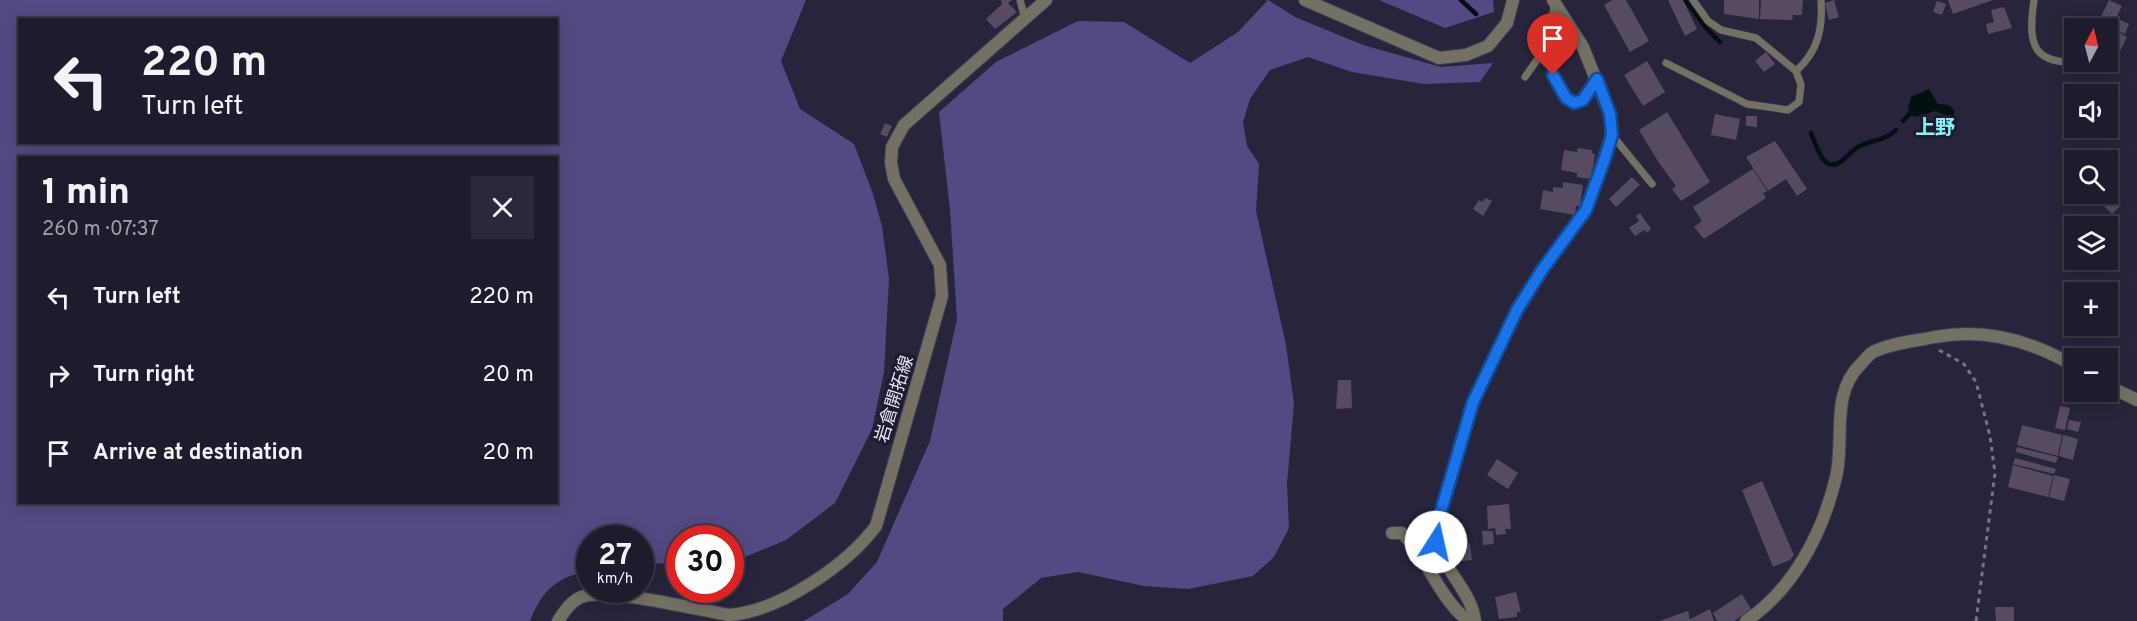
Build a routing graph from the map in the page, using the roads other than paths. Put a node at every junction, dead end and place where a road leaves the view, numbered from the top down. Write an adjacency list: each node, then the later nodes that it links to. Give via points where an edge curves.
1 (1020, 0): 9 (lane)
2 (1046, 0): 9 (street, 岩倉開拓線)
3 (1305, 0): 4 (street, via 1439,58 1466,55 1488,46 1507,23)
4 (1513, 0)
5 (1693, 0): 13 (lane, via 1708,21 1721,30 1756,38)
6 (1821, 0): 13 (lane, via 1820,34 1810,59)
7 (2034, 0): 12 (lane, via 2034,46 2040,56)
8 (1554, 2): 10 (lane); 15 (street, via 1583,47)
9 (1025, 19): 22 (street, 岩倉開拓線, via 904,125 892,147 894,179 940,265 943,289 876,526 861,546 839,566 765,608 746,614 729,615 609,594 581,597)
10 (1544, 50): 14 (lane); 15 (lane, via 1566,98 1574,103 1583,100)
11 (1666, 63): 13 (lane, via 1747,104 1771,109 1788,110 1799,102 1801,85)
12 (2064, 63)
13 (1796, 71)
14 (1525, 77)
15 (1597, 79): 16 (street, via 1610,114)
16 (1612, 135): 17 (lane); 24 (street, via 1586,210 1517,310 1473,402 1460,441 1436,528 1436,542)
17 (1652, 184)
18 (2064, 361): 25 (street, via 2036,347 1997,336 1958,333 1872,352 1853,372 1841,399 1839,460 1821,523 1800,565)
19 (2118, 391): 20 (street)
20 (2137, 400)
21 (1392, 533): 23 (street, via 1402,534 1414,545 1438,585)
22 (558, 621)
23 (1468, 621)
24 (1474, 621)
25 (1746, 621)

